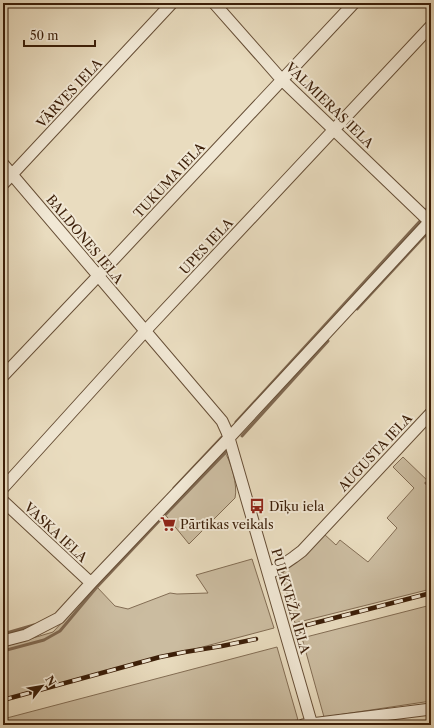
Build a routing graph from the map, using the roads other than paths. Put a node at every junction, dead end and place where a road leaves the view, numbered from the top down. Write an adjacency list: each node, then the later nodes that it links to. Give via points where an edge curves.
1 (172, 3): 8 (street, VĀRVES IELA)
2 (214, 3): 5 (street, VALMIERAS IELA)
3 (354, 3): 5 (street, TUKUMA IELA)
4 (431, 26): 6 (street, UPES IELA)
5 (282, 80): 6 (street, VALMIERAS IELA); 11 (street, TUKUMA IELA)
6 (334, 130): 10 (street, VALMIERAS IELA); 12 (street, UPES IELA)
7 (3, 164): 8 (street, BALDONES IELA)
8 (12, 175): 9 (street, VĀRVES IELA); 11 (street, BALDONES IELA)
9 (3, 184)
10 (430, 221): 15 (street)
11 (98, 276): 12 (street, BALDONES IELA); 13 (street, TUKUMA IELA)
12 (145, 332): 15 (street, BALDONES IELA, via 222,421); 16 (street, UPES IELA)
13 (3, 376)
14 (431, 413): 18 (street, AUGUSTA IELA, via 302,551)
15 (229, 438): 18 (street, PULKVEŽA IELA); 19 (street)
16 (3, 488)
17 (3, 501): 19 (street, VASKA IELA)
18 (269, 574): 22 (street, PULKVEŽA IELA)
19 (91, 583): 20 (street, via 60,618 26,635)
20 (3, 641)
21 (431, 709): 22 (street)
22 (309, 725)

